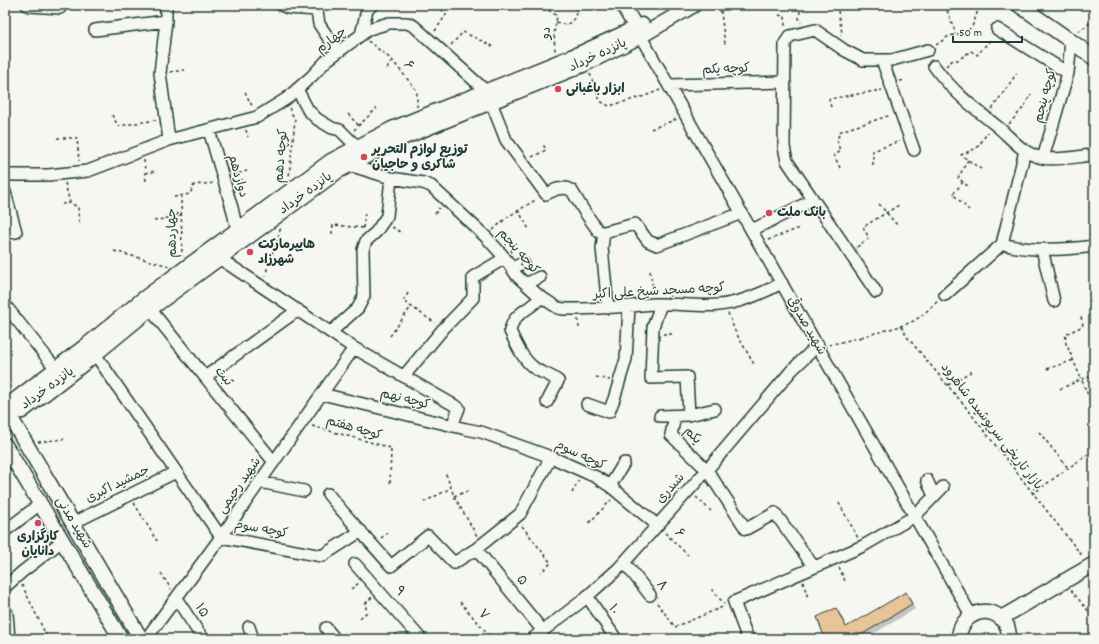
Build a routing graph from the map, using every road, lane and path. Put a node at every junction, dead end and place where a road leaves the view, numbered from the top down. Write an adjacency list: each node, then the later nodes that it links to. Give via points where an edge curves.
1 (27, 5): 18 (street)
2 (166, 5): 21 (street)
3 (281, 5): 17 (street, via 288,8)
4 (372, 5): 28 (street, via 367,10)
5 (439, 5): 30 (path, via 446,15)
6 (525, 5): 22 (path, دو, via 550,11 557,16)
7 (623, 5): 25 (main road, شهید صدوقی)
8 (678, 5): 25 (main road)
9 (694, 5): 25 (main road)
10 (720, 5): 31 (path)
11 (801, 5): 26 (path, via 799,18)
12 (944, 5): 27 (path)
13 (980, 5): 27 (path, via 972,27)
14 (1019, 5): 29 (main road)
15 (1032, 5): 29 (main road)
16 (577, 6): 22 (path, via 573,21 566,25)
17 (316, 7): 36 (street, via 319,24)
18 (60, 8)
19 (838, 11): 32 (path, via 842,33)
20 (1094, 20): 29 (path)
21 (166, 21): 23 (street); 46 (street)
22 (556, 22): 41 (path, دو, via 554,35)
23 (95, 30)
24 (999, 30): 44 (path, via 977,56 971,51 958,60); 48 (street)
25 (638, 32): 41 (main road, پانزده خرداد); 42 (main road, پانزده خرداد); 50 (street, شهید صدوقی)
26 (805, 32): 32 (street, via 815,30); 49 (street, via 790,36 785,43)
27 (956, 34): 34 (path)
28 (362, 35): 30 (street, چهارم, via 370,29 389,23 407,24 414,26); 36 (street, چهارم); 39 (path, ۶)
29 (1073, 38): 35 (main road); 38 (main road); 48 (street, کوچه پنجم)
30 (429, 40): 37 (street, چهارم)
31 (725, 44)
32 (836, 44): 40 (street, via 863,60)
33 (494, 47): 37 (path, via 463,32)
34 (930, 49): 40 (street)
35 (1094, 49)
36 (338, 52): 51 (street, چهارم)
37 (444, 53): 55 (street, چهارم)
38 (1094, 58)
39 (392, 60): 43 (path); 65 (path, ۶, via 417,91)
40 (887, 60): 52 (street)
41 (558, 62): 55 (main road, پانزده خرداد)
42 (585, 64): 50 (path, via 600,101 609,106); 55 (main road, پانزده خرداد)
43 (387, 69)
44 (936, 69): 66 (street, via 961,98)
45 (184, 70): 46 (path)
46 (160, 73): 64 (street)
47 (1017, 73): 66 (path)
48 (1068, 73): 81 (street, کوچه پنجم)
49 (784, 82): 50 (street, کوچه یکم); 104 (street, via 784,147 787,161)
50 (669, 86): 62 (street, شهید صدوقی)
51 (297, 89): 56 (street, چهارم); 71 (street, via 308,110 317,119 340,130)
52 (892, 89): 57 (path, via 829,99); 59 (street)
53 (245, 92): 63 (path)
54 (1031, 94): 70 (path, via 1024,107)
55 (489, 97): 65 (main road, پانزده خرداد); 83 (street, via 506,140); 84 (main road, پانزده خرداد)
56 (283, 100): 63 (street, چهارم); 100 (path, کوچه دهم, via 295,120)
57 (831, 107)
58 (377, 108): 67 (path)
59 (900, 112): 73 (street); 86 (path, via 841,131 837,139 840,152 834,155)
60 (348, 114): 67 (path)
61 (112, 115): 64 (path, via 118,126)
62 (686, 116): 68 (path); 114 (street, شهید صدوقی)
63 (257, 117): 69 (street, چهارم)
64 (166, 118): 74 (street)
65 (418, 119): 76 (main road, پانزده خرداد, via 392,129)
66 (989, 121): 70 (street); 82 (path, via 977,148 961,155)
67 (359, 126): 71 (path)
68 (651, 129)
69 (208, 130): 74 (street, چهارم); 95 (street, دوازدهم)
70 (1002, 132): 79 (street)
71 (347, 137): 76 (street)
72 (56, 138): 88 (path, via 77,138)
73 (910, 138): 78 (street); 85 (path, via 873,151)
74 (169, 140): 77 (street, چهارم)
75 (543, 144): 83 (path, via 546,150)
76 (359, 147): 100 (main road, پانزده خرداد, via 331,161)
77 (143, 150): 88 (street, چهارم, via 88,171); 92 (path)
78 (914, 150)
79 (1024, 151): 81 (street); 133 (street)
80 (1094, 155): 81 (street)
81 (1043, 158)
82 (968, 160): 87 (path); 97 (path, via 958,178)
83 (521, 162): 101 (street)
84 (349, 165): 94 (street, کوچه پنجم); 138 (main road, پانزده خرداد)
85 (874, 165)
86 (840, 168)
87 (981, 168)
88 (80, 171): 91 (street, چهارم)
89 (157, 171): 92 (path)
90 (247, 171): 95 (path)
91 (63, 173): 93 (street, چهارم); 105 (path)
92 (145, 173): 96 (path)
93 (5, 175)
94 (391, 178): 121 (street, via 387,216); 131 (street, کوچه پنجم, via 431,186)
95 (224, 180): 102 (path, via 194,185 190,194); 125 (street, دوازدهم)
96 (146, 182)
97 (963, 182): 98 (path); 111 (path, via 953,194)
98 (970, 187)
99 (5, 192): 127 (street)
100 (288, 192): 125 (main road, پانزده خرداد)
101 (546, 194): 110 (path); 128 (street, via 557,189 566,188 572,191 599,232)
102 (181, 196): 103 (path); 115 (path, چهاردهم)
103 (174, 197)
104 (813, 200): 126 (street); 137 (street)
105 (70, 203): 106 (path); 119 (path, via 78,207)
106 (62, 204)
107 (879, 204): 113 (path)
108 (899, 205): 113 (path)
109 (1092, 207): 116 (path)
110 (518, 210): 124 (path); 131 (path)
111 (970, 210)
112 (365, 212): 122 (path)
113 (887, 212): 120 (path); 137 (path, via 863,227 869,238)
114 (742, 213): 126 (street, شهید صدوقی); 128 (street, via 657,245 648,241 635,224)
115 (182, 215): 117 (path); 142 (path, چهاردهم)
116 (1094, 215)
117 (154, 220)
118 (283, 221): 147 (path, via 268,262)
119 (80, 223)
120 (896, 225)
121 (381, 226): 122 (path); 129 (path); 164 (street, via 366,241 363,250 364,296 358,308)
122 (362, 228): 130 (path, via 334,224)
123 (800, 228): 132 (path)
124 (529, 229)
125 (237, 230): 142 (main road, پانزده خرداد)
126 (752, 230): 132 (street, شهید صدوقی)
127 (10, 232)
128 (604, 232): 158 (street, via 602,248)
129 (402, 233)
130 (332, 234)
131 (486, 237): 139 (street, کوچه پنجم)
132 (759, 243): 145 (street, شهید صدوقی)
133 (1002, 244): 135 (street, via 1016,248); 151 (street)
134 (1094, 246): 135 (street)
135 (1042, 249): 152 (street)
136 (114, 251): 142 (path)
137 (849, 253): 148 (street)
138 (219, 258): 147 (street); 159 (main road, پانزده خرداد)
139 (505, 258): 141 (street, کوچه پنجم); 163 (street, via 474,277 473,298)
140 (523, 263): 141 (street)
141 (512, 268): 146 (street, کوچه پنجم)
142 (182, 271): 171 (main road, پانزده خرداد)
143 (650, 271): 153 (path)
144 (540, 277): 146 (street)
145 (782, 283): 154 (street, کوچه مسجد شیخ علی اکبر, via 764,292); 166 (street, شهید صدوقی)
146 (526, 284): 150 (street, کوچه پنجم)
147 (263, 287): 160 (street)
148 (876, 292)
149 (408, 294): 156 (path, via 403,301)
150 (538, 295): 158 (street, کوچه مسجد شیخ علی اکبر, via 558,308); 183 (street, کوچه پنجم, via 536,303 513,320 510,331 518,349 530,365 552,375 558,381)
151 (945, 295): 162 (path, via 924,315)
152 (1054, 301)
153 (659, 304): 154 (street, کوچه مسجد شیخ علی اکبر); 157 (street, کوچه مسجد شیخ علی اکبر); 188 (street, via 653,327 651,378 687,377)
154 (724, 304): 170 (path, via 735,331)
155 (5, 305): 171 (street)
156 (412, 307): 163 (path); 165 (path)
157 (629, 307): 158 (street, کوچه مسجد شیخ علی اکبر); 179 (street, via 626,359)
158 (608, 308)
159 (150, 309): 168 (main road, پانزده خرداد); 177 (street, ثبت)
160 (298, 310): 164 (street); 177 (street)
161 (1081, 317): 169 (path, via 1083,326 1066,334 1065,340)
162 (901, 326): 166 (path); 180 (path, بازار تاریخی سرپوشیده شاهرود, via 908,338)
163 (443, 329): 174 (street)
164 (331, 332): 167 (street)
165 (390, 336)
166 (819, 347): 203 (street, شبدری, via 792,370); 226 (street, شهید صدوقی)
167 (354, 348): 174 (street); 182 (street, شهید رحیمی)
168 (95, 354): 187 (main road, پانزده خرداد, via 22,411); 205 (street)
169 (1074, 360): 172 (path); 178 (path)
170 (756, 366)
171 (56, 369): 187 (main road, پانزده خرداد, via 15,400)
172 (1047, 369)
173 (972, 371): 180 (path)
174 (404, 376): 192 (street, via 459,408)
175 (596, 376): 179 (path)
176 (1094, 376): 178 (path)
177 (205, 378): 200 (street, ثبت)
178 (1082, 379): 181 (path); 186 (path)
179 (619, 382): 184 (street, via 609,412)
180 (948, 385): 219 (path, بازار تاریخی سرپوشیده شاهرود)
181 (1060, 389)
182 (322, 394): 191 (street, شهید رحیمی); 192 (street, کوچه نهم)
183 (547, 402)
184 (587, 404)
185 (715, 409): 188 (street)
186 (1094, 409)
187 (6, 411): 196 (main road, شهید مدنی)
188 (689, 415): 190 (street)
189 (660, 416): 190 (street)
190 (676, 416): 203 (street, یکم, via 671,436)
191 (301, 423): 200 (street, شهید رحیمی); 209 (path, کوچه هفتم, via 391,448)
192 (452, 426): 193 (street, کوچه نهم)
193 (481, 432): 199 (street, کوچه سوم)
194 (1039, 432): 202 (path)
195 (64, 440): 196 (path)
196 (26, 444): 228 (main road, شهید مدنی)
197 (5, 445): 224 (main road, شهید مدنی)
198 (1094, 450): 202 (path)
199 (551, 458): 204 (street, کوچه سوم); 227 (street)
200 (274, 462): 208 (street, شهید رحیمی)
201 (624, 464): 212 (street)
202 (1068, 468): 219 (path)
203 (707, 470): 213 (street, شبدری); 242 (street, via 746,529 775,513)
204 (583, 471): 212 (street, کوچه سوم); 216 (path)
205 (176, 472): 217 (street, جمشید اکبری); 233 (street)
206 (446, 474): 211 (path)
207 (927, 480): 221 (street)
208 (260, 482): 214 (street); 233 (street, شهید رحیمی)
209 (390, 484)
210 (943, 487): 221 (street)
211 (451, 488): 220 (path); 222 (path)
212 (614, 489): 229 (path); 230 (street, کوچه سوم)
213 (688, 490): 225 (path); 230 (street, شبدری)
214 (304, 491)
215 (468, 491): 220 (path)
216 (572, 493)
217 (129, 494): 228 (street, جمشید اکبری); 235 (path)
218 (328, 494): 232 (street)
219 (1032, 494): 243 (path, بازار تاریخی سرپوشیده شاهرود)
220 (454, 496): 237 (path)
221 (934, 496): 226 (street)
222 (424, 502)
223 (838, 503): 236 (path)
224 (40, 504): 231 (street); 234 (main road, شهید مدنی)
225 (711, 511)
226 (915, 516): 236 (street); 260 (street, شهید صدوقی)
227 (516, 517): 237 (street); 244 (path, via 551,563)
228 (73, 523): 271 (main road, شهید مدنی)
229 (589, 523)
230 (657, 525): 238 (path, ۶); 240 (street, شبدری)
231 (5, 531)
232 (361, 531): 233 (street, کوچه سوم, via 322,556); 237 (street, via 391,566 428,536 454,563)
233 (221, 537): 255 (street, شهید رحیمی)
234 (62, 541): 247 (street); 270 (main road, شهید مدنی)
235 (157, 541)
236 (863, 546): 239 (street)
237 (479, 547): 267 (street, ۵)
238 (688, 555)
239 (835, 558): 242 (street); 248 (path)
240 (624, 562): 253 (street, ۸); 254 (street, شبدری)
241 (356, 564): 252 (street, ۹)
242 (814, 567): 245 (street)
243 (1093, 567): 250 (main road); 263 (main road)
244 (541, 572)
245 (801, 573): 256 (path); 258 (street)
246 (161, 574): 255 (path)
247 (17, 576): 249 (street); 269 (path)
248 (846, 581)
249 (5, 587)
250 (1069, 587): 262 (path); 263 (main road)
251 (712, 589): 258 (path)
252 (379, 591): 261 (path, via 365,604 367,612); 264 (street, ۹)
253 (650, 595): 258 (path, ۸, via 676,627)
254 (586, 596): 267 (street, شبدری); 280 (street, ۱۰)
255 (176, 598): 272 (street, شهید رحیمی); 273 (street, ۱۵)
256 (808, 598)
257 (460, 602): 278 (path, ۷)
258 (730, 604): 281 (street)
259 (6, 613): 268 (street)
260 (971, 615): 263 (main road, via 987,612); 282 (main road, via 961,627)
261 (360, 618)
262 (1094, 618)
263 (1004, 621): 283 (main road)
264 (408, 624): 276 (path); 277 (street, ۹)
265 (248, 627): 274 (street)
266 (326, 628): 275 (street)
267 (543, 631): 279 (street, شبدری)
268 (9, 639)
269 (48, 639)
270 (121, 639)
271 (141, 639)
272 (146, 639)
273 (203, 639)
274 (253, 639)
275 (335, 639)
276 (391, 639)
277 (421, 639)
278 (492, 639)
279 (532, 639)
280 (616, 639)
281 (748, 639)
282 (959, 639)
283 (1009, 639)

